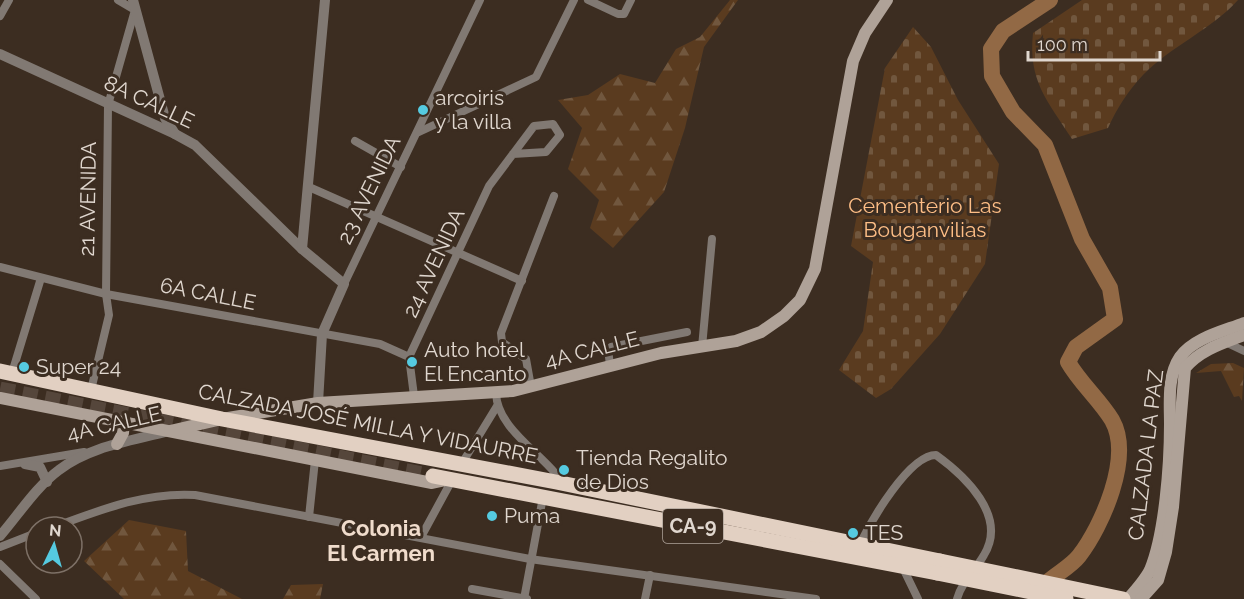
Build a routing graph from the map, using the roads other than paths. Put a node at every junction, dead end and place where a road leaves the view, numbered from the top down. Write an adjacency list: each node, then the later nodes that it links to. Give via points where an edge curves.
1 (9, 0): 10 (street)
2 (118, 0): 9 (street)
3 (325, 0): 18 (street)
4 (480, 0): 13 (street, 23 AVENIDA)
5 (574, 0): 13 (street, via 536,77)
6 (588, 0): 7 (street, via 618,14 624,14)
7 (631, 0)
8 (886, 0): 34 (main road, 4A CALLE, via 853,61 821,244 807,287 800,300 762,332)
9 (134, 5): 12 (street, 21 AVENIDA); 14 (street, via 165,118)
10 (0, 16)
11 (0, 54): 12 (street, 8A CALLE)
12 (108, 105): 14 (street, 8A CALLE); 28 (street, 21 AVENIDA)
13 (419, 132): 17 (street, 23 AVENIDA)
14 (175, 134): 22 (street, 8A CALLE, via 195,145)
15 (355, 141): 17 (street)
16 (513, 154): 16 (street, 24 AVENIDA, via 546,152 560,135 558,128 553,124 534,126); 23 (street, 24 AVENIDA, via 489,186)
17 (401, 167): 20 (street, 23 AVENIDA)
18 (309, 187): 20 (street); 22 (street)
19 (555, 196): 26 (street)
20 (378, 216): 23 (street); 27 (street, 23 AVENIDA)
21 (712, 239): 34 (street)
22 (302, 249): 27 (street, 8A CALLE)
23 (458, 254): 26 (street); 36 (street, 24 AVENIDA)
24 (0, 267): 25 (street, 6A CALLE)
25 (41, 278): 28 (street, 6A CALLE); 39 (street)
26 (522, 281): 40 (street, via 501,338 526,359)
27 (344, 284): 31 (street, 23 AVENIDA)
28 (106, 294): 31 (street, 6A CALLE); 41 (street, 21 AVENIDA, via 109,315)
29 (1244, 323): 33 (main road)
30 (687, 332): 38 (street, via 611,347)
31 (322, 334): 36 (street, 6A CALLE, via 380,344); 45 (street, 23 AVENIDA)
32 (1244, 335): 33 (main road)
33 (1219, 336): 35 (street); 37 (main road, CALZADA LA PAZ)
34 (702, 347): 38 (main road, 4A CALLE)
35 (1244, 351)
36 (409, 357): 42 (street)
37 (1182, 364): 81 (main road, CALZADA LA PAZ, via 1171,383 1168,466 1158,536 1149,572); 82 (main road, CALZADA LA PAZ, via 1173,507 1166,552 1158,580)
38 (610, 365): 40 (main road, 4A CALLE)
39 (6, 372): 41 (highway, CALZADA JOSÉ MILLA Y VIDAURRE / CA-9)
40 (531, 387): 44 (main road, 4A CALLE)
41 (92, 390): 46 (highway, CALZADA JOSÉ MILLA Y VIDAURRE / CA-9)
42 (414, 396): 44 (main road, 4A CALLE); 45 (main road, 4A CALLE)
43 (0, 398): 47 (main road, CALZADA JOSÉ MILLA Y VIDAURRE / CA-9)
44 (496, 399): 53 (street); 58 (street, via 535,454 555,473)
45 (318, 403): 46 (main road, 4A CALLE)
46 (222, 419): 48 (main road, 4A CALLE); 53 (highway, CALZADA JOSÉ MILLA Y VIDAURRE / CA-9)
47 (124, 422): 48 (main road, CALZADA JOSÉ MILLA Y VIDAURRE / CA-9); 49 (main road)
48 (170, 431): 49 (street, 4A CALLE); 51 (main road, CALZADA JOSÉ MILLA Y VIDAURRE / CA-9)
49 (117, 444): 50 (street, 4A CALLE)
50 (93, 450): 52 (street, 4A CALLE); 57 (street)
51 (315, 460): 56 (main road, CALZADA JOSÉ MILLA Y VIDAURRE / CA-9, via 432,483); 61 (street)
52 (25, 464): 54 (street, 4A CALLE); 57 (street, via 40,467)
53 (461, 465): 58 (highway, CALZADA JOSÉ MILLA Y VIDAURRE / CA-9)
54 (0, 466)
55 (433, 476): 56 (highway, CALZADA JOSÉ MILLA Y VIDAURRE / CA-9)
56 (451, 480): 59 (highway, CALZADA JOSÉ MILLA Y VIDAURRE / CA-9); 63 (street)
57 (47, 482): 62 (street)
58 (556, 482): 65 (highway, CALZADA JOSÉ MILLA Y VIDAURRE / CA-9)
59 (543, 497): 67 (street); 69 (highway, CALZADA JOSÉ MILLA Y VIDAURRE / CA-9)
60 (84, 516): 61 (street, via 128,501 179,494)
61 (309, 517): 63 (street)
62 (0, 536)
63 (421, 537): 67 (street)
64 (24, 538): 66 (street)
65 (860, 544): 70 (highway, CALZADA JOSÉ MILLA Y VIDAURRE / CA-9); 78 (street, via 884,499 924,458 936,455 972,485 982,500 991,530 985,555 962,585)
66 (0, 547)
67 (530, 559): 71 (street); 74 (street)
68 (0, 564): 73 (street)
69 (902, 566): 70 (highway, CALZADA JOSÉ MILLA Y VIDAURRE / CA-9); 77 (street)
70 (938, 567): 79 (highway, bridge); 80 (highway, bridge)
71 (650, 575): 75 (street); 76 (street)
72 (472, 589): 74 (street)
73 (36, 599)
74 (525, 599)
75 (645, 599)
76 (816, 599)
77 (918, 599)
78 (957, 599)
79 (1066, 599)
80 (1123, 599)
81 (1128, 599)
82 (1141, 599)

